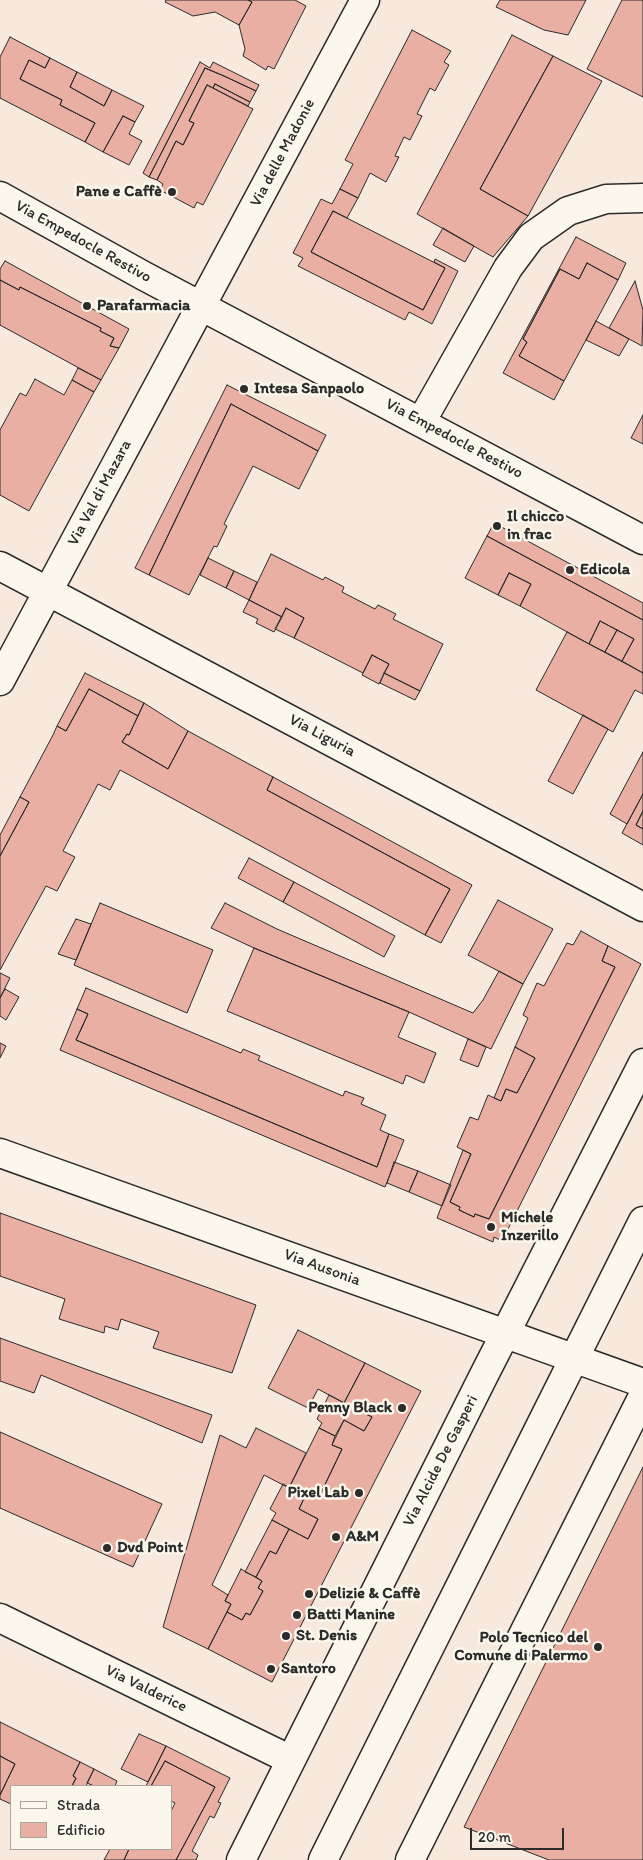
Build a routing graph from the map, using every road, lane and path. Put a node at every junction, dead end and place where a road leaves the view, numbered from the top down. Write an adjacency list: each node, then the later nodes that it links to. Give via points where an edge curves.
1 (363, 1): 4 (street, Via delle Madonie)
2 (0, 196): 4 (street, Via Empedocle Restivo)
3 (643, 198): 5 (street, via 606,199 568,211 531,237 508,268)
4 (201, 306): 5 (street, Via Empedocle Restivo); 8 (street, Via Val di Mazara)
5 (421, 422): 6 (street, Via Empedocle Restivo)
6 (643, 540)
7 (0, 566): 8 (street, Via Liguria)
8 (47, 591): 9 (street, Via Val di Mazara); 10 (street, Via Liguria)
9 (0, 680)
10 (643, 907)
11 (643, 1063): 14 (street, Via Alcide De Gasperi)
12 (0, 1154): 14 (street, Via Ausonia)
13 (643, 1221): 15 (street)
14 (505, 1333): 15 (street, Via Ausonia); 19 (street, Via Alcide De Gasperi)
15 (574, 1358): 16 (street, Via Ausonia); 21 (street)
16 (643, 1383)
17 (643, 1396): 22 (street)
18 (0, 1618): 19 (street, Via Valderice)
19 (291, 1760): 20 (street, Via Alcide De Gasperi)
20 (241, 1860)
21 (323, 1860)
22 (410, 1860)

